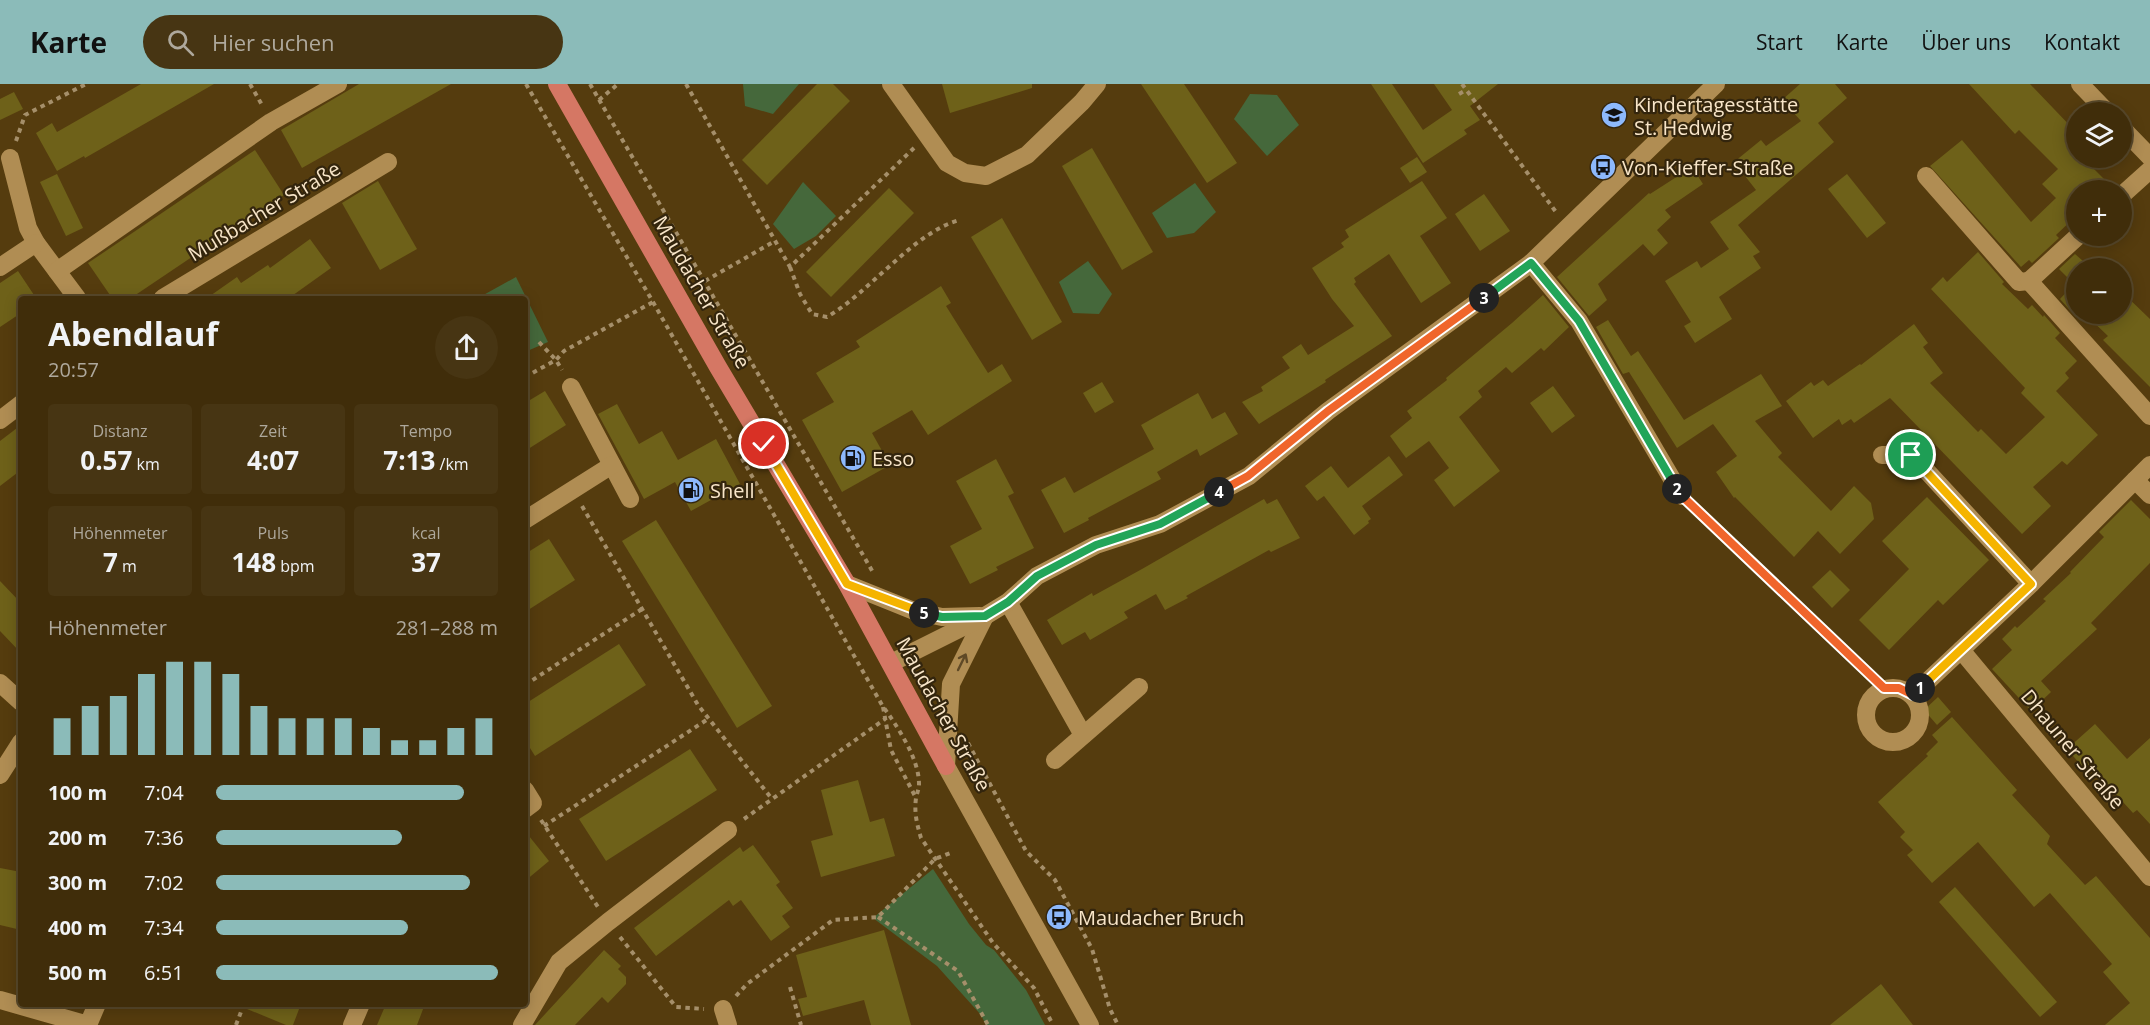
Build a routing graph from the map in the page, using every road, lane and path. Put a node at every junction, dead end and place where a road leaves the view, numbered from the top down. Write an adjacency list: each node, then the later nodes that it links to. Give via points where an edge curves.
1 (86, 84): 20 (path, via 25,115)
2 (338, 84): 33 (street, via 271,122)
3 (526, 84): 38 (path)
4 (557, 84): 55 (main road, Maudacher Straße)
5 (590, 84): 15 (path)
6 (618, 84): 15 (path)
7 (686, 84): 27 (path)
8 (891, 84): 17 (street)
9 (1097, 84): 17 (street, via 1028,155 986,176 965,173 947,163)
10 (1462, 84): 13 (path)
11 (1716, 84): 26 (street)
12 (2080, 84): 16 (street)
13 (1466, 90): 14 (path); 26 (path)
14 (1460, 94)
15 (600, 100): 34 (path)
16 (2097, 102)
17 (927, 135): 32 (path)
18 (2132, 138): 19 (street)
19 (2150, 157)
20 (10, 158): 28 (street, via 28,228)
21 (388, 162): 37 (street, Mußbacher Straße)
22 (2150, 170): 24 (street)
23 (1926, 176): 35 (street, via 2019,282)
24 (2132, 186)
25 (960, 220): 32 (path, via 945,224 926,237 827,317 812,314)
26 (1567, 228): 30 (street)
27 (775, 241): 32 (path); 34 (path)
28 (36, 243): 31 (street); 33 (street)
29 (2067, 246): 35 (street)
30 (1531, 263): 52 (street, via 1579,321); 58 (street, via 1328,411 1248,476 1160,524 1086,550 1037,576)
31 (0, 267)
32 (790, 267)
33 (57, 271): 36 (street)
34 (705, 281): 57 (path)
35 (2029, 281): 44 (street)
36 (76, 296)
37 (166, 296)
38 (653, 302): 40 (path, via 564,351); 69 (path)
39 (539, 342): 40 (path)
40 (556, 360): 41 (path); 42 (path)
41 (528, 375)
42 (570, 387): 47 (street)
43 (18, 406): 45 (street)
44 (2150, 416)
45 (0, 420)
46 (1882, 455): 56 (street, via 1911,455)
47 (612, 465): 50 (street); 53 (street)
48 (2150, 465): 49 (street)
49 (2135, 480): 51 (street); 56 (street)
50 (573, 490): 54 (street); 59 (path)
51 (2150, 495)
52 (1682, 496): 66 (path)
53 (630, 499)
54 (528, 518)
55 (847, 584): 57 (street); 62 (main road, Maudacher Straße)
56 (2031, 584): 61 (street)
57 (890, 601): 60 (street, via 942,617)
58 (1008, 602): 60 (street); 72 (street)
59 (642, 609): 64 (path); 70 (path)
60 (985, 616): 62 (street); 76 (street, one-way to 60, via 951,684)
61 (1961, 650): 67 (street); 84 (street, Dhauner Straße)
62 (891, 663): 76 (main road, Maudacher Straße)
63 (0, 683): 68 (street)
64 (528, 683)
65 (1139, 687): 72 (street)
66 (1884, 688): 67 (street, via 1899,688); 67 (street, via 1872,696 1866,712 1870,729 1884,741 1902,741 1917,729 1921,711)
67 (1913, 695)
68 (18, 699)
69 (882, 705): 71 (path); 79 (path, via 917,765)
70 (708, 719): 78 (path); 80 (path)
71 (885, 719): 78 (path); 79 (path, via 891,750)
72 (1083, 735): 75 (street)
73 (966, 740): 102 (path, via 1026,851 1055,880 1092,949)
74 (18, 747): 77 (street)
75 (1054, 760)
76 (946, 766): 101 (street, Maudacher Straße)
77 (0, 775)
78 (772, 799): 81 (path)
79 (916, 799): 83 (path, via 915,820)
80 (543, 825)
81 (728, 830): 97 (street, via 559,962)
82 (953, 852): 83 (path)
83 (934, 859): 85 (path); 100 (path, via 993,943 1034,988)
84 (2150, 877)
85 (878, 917): 93 (path, via 833,920 747,984); 99 (path, via 958,971)
86 (790, 987): 98 (path)
87 (0, 1000): 88 (street)
88 (18, 1005)
89 (25, 1007): 94 (street)
90 (96, 1007): 94 (street)
91 (243, 1007): 95 (path)
92 (360, 1007): 96 (street)
93 (725, 1017)
94 (88, 1025)
95 (236, 1025)
96 (352, 1025)
97 (522, 1025)
98 (801, 1025)
99 (988, 1025)
100 (1053, 1025)
101 (1090, 1025)
102 (1118, 1025)

